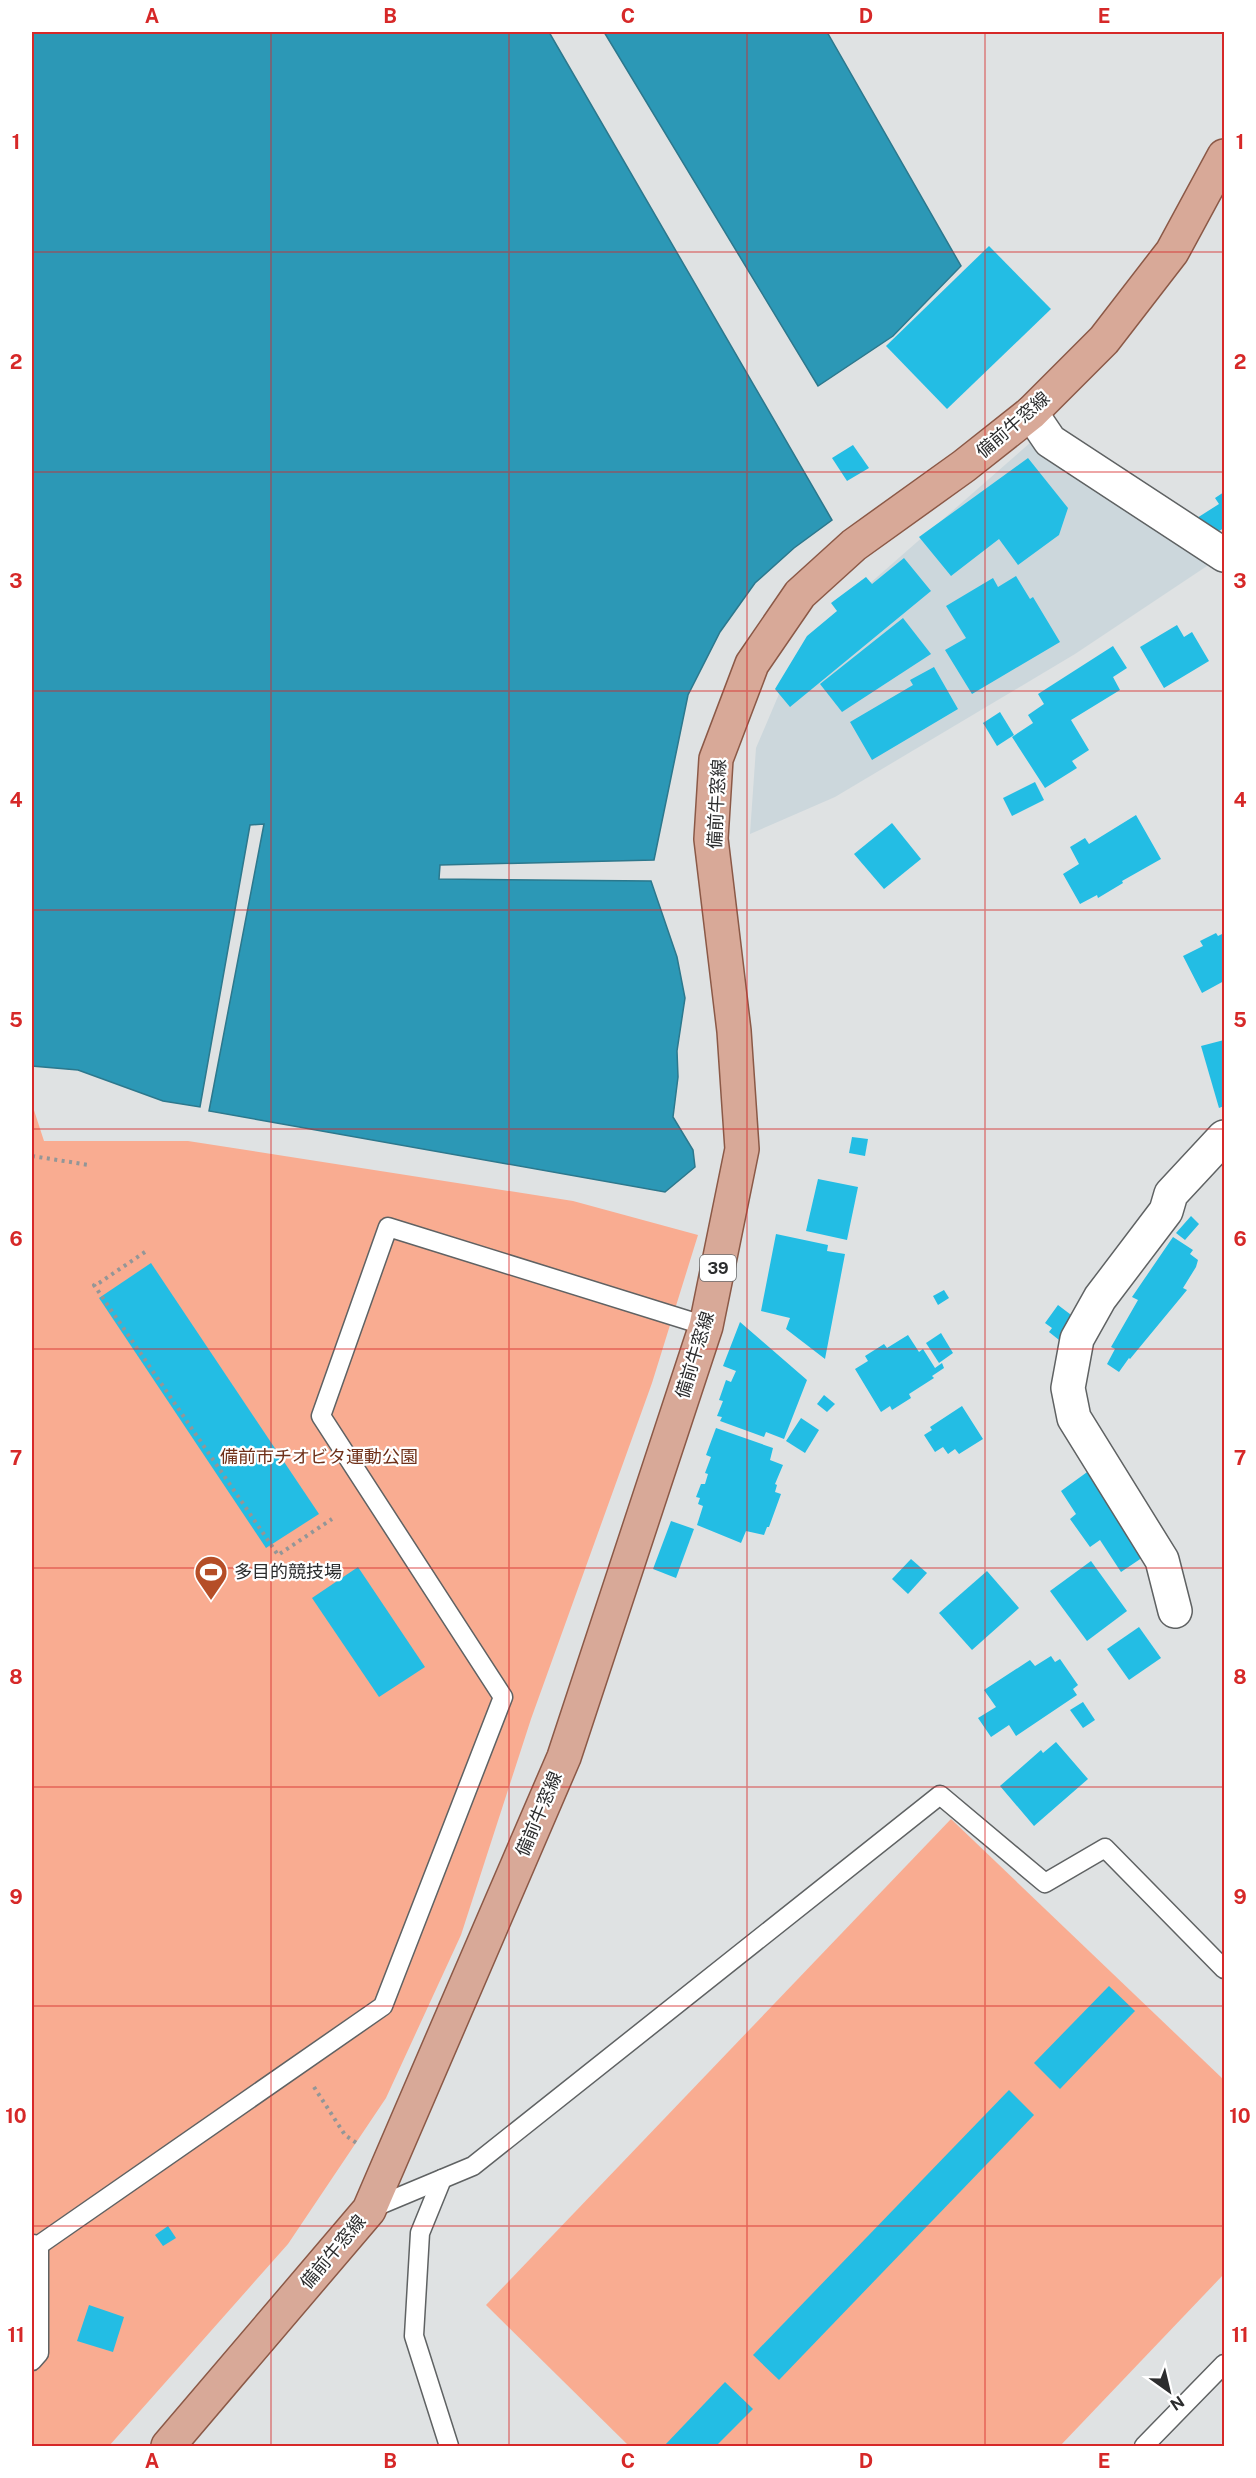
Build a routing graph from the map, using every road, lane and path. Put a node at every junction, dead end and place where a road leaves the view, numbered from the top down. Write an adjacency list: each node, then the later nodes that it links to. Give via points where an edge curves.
1 (1224, 156): 2 (main road, 備前牛窓線 / 39, via 1172,252 1104,340)
2 (1031, 413): 3 (street, via 1050,441); 8 (main road, 備前牛窓線 / 39, via 854,545 800,594 752,664 716,759 711,838 734,1030 742,1149)
3 (1224, 555)
4 (1224, 1137): 10 (street, via 1171,1194 1166,1211 1100,1298 1077,1339 1068,1388 1074,1418 1162,1560)
5 (32, 1156): 6 (path)
6 (89, 1165)
7 (145, 1252): 9 (path, via 94,1285 278,1555)
8 (706, 1326): 15 (main road, 備前牛窓線 / 39, via 564,1757); 16 (lane, via 388,1227 321,1416 503,1697 383,2006)
9 (332, 1519)
10 (1175, 1611)
11 (1224, 1969): 14 (lane, via 1105,1848 1045,1883 940,1794 473,2166)
12 (317, 2092): 13 (path, via 345,2135)
13 (364, 2148)
14 (442, 2179): 15 (lane); 20 (lane, via 420,2233 414,2336)
15 (369, 2210): 19 (main road, 備前牛窓線 / 39)
16 (35, 2245): 17 (lane, via 39,2353)
17 (32, 2361)
18 (1224, 2364): 21 (lane)
19 (168, 2446)
20 (449, 2446)
21 (1144, 2446)

